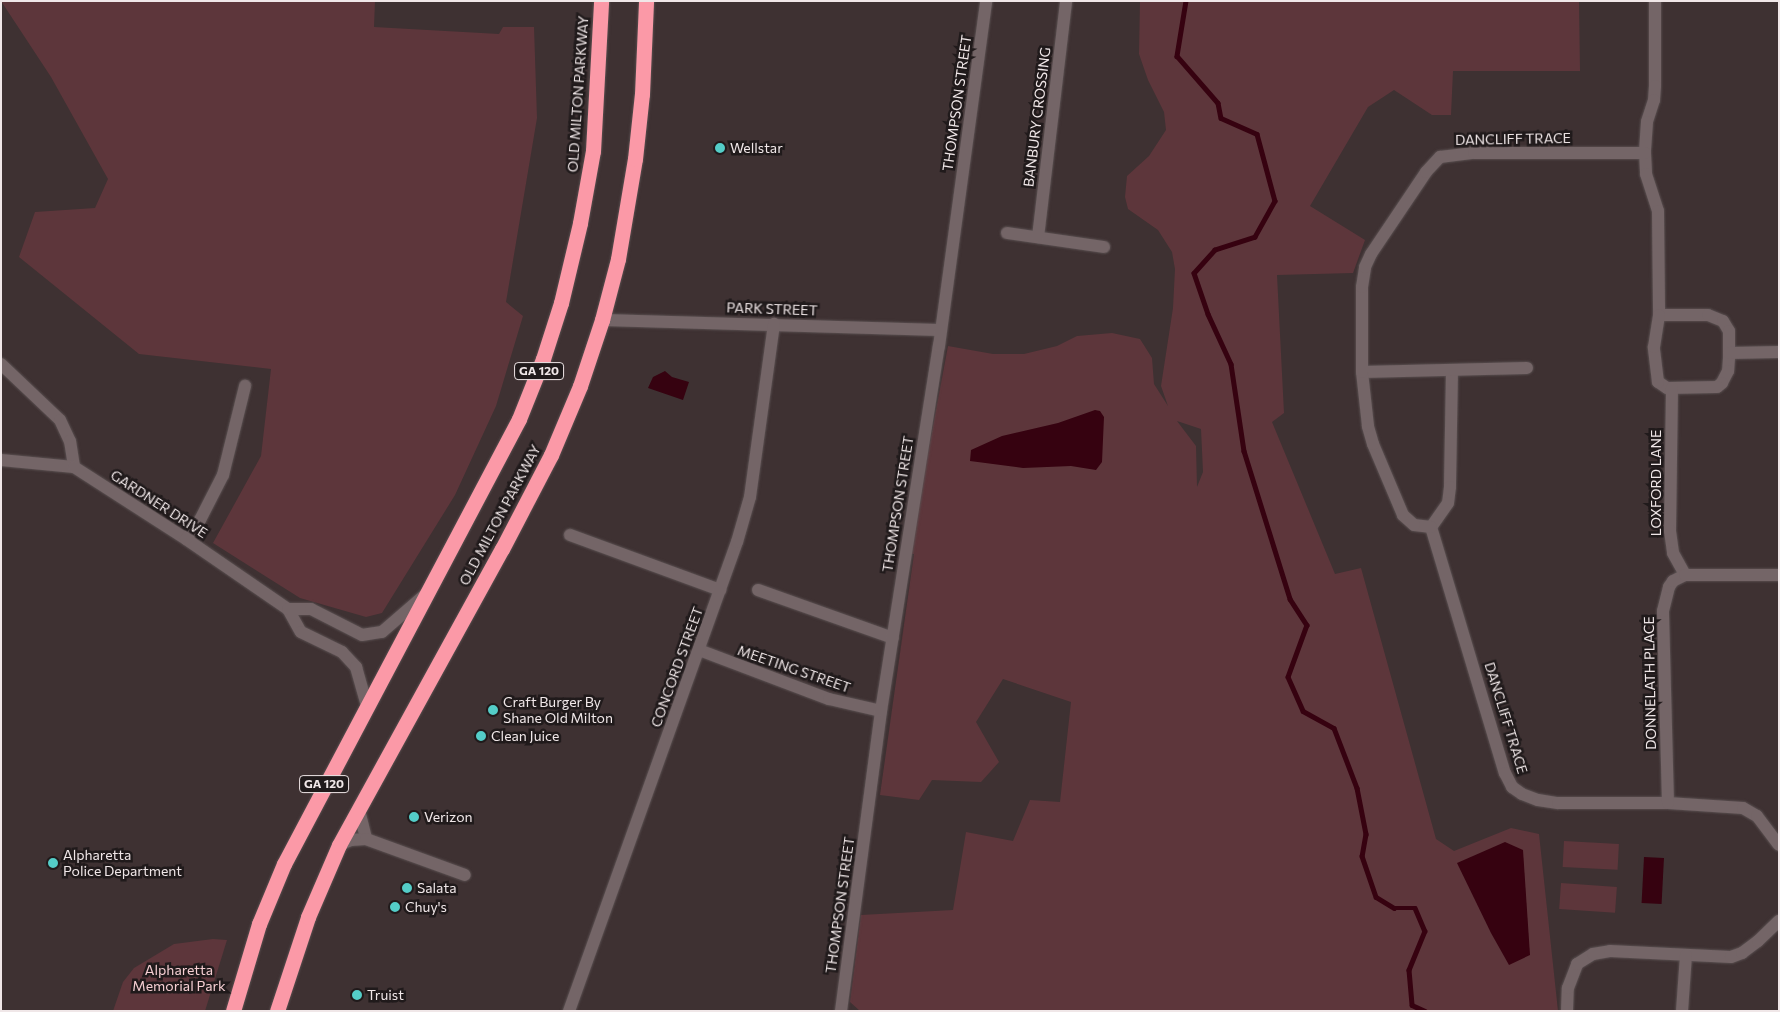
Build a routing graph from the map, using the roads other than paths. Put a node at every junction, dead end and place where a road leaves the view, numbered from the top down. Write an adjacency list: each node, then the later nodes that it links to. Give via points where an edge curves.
1 (601, 1): 29 (highway, OLD MILTON PARKWAY / GA 120, via 593,151 580,223 560,303 543,359 519,419)
2 (646, 1): 11 (highway, OLD MILTON PARKWAY / GA 120, via 636,159 618,259)
3 (986, 1): 13 (street, THOMPSON STREET)
4 (1066, 1): 8 (street, BANBURY CROSSING)
5 (1655, 1): 6 (street, via 1656,86 1647,122)
6 (1645, 153): 10 (street, via 1646,174 1658,211); 19 (street, DANCLIFF TRACE, via 1474,153 1440,158 1426,172 1365,267)
7 (1007, 233): 8 (street)
8 (1038, 237): 9 (street)
9 (1104, 247)
10 (1659, 315): 15 (street, via 1715,316 1729,331); 21 (street, via 1655,331 1656,377 1661,385)
11 (602, 320): 12 (street, PARK STREET); 38 (highway, OLD MILTON PARKWAY / GA 120, via 580,386 551,455)
12 (774, 324): 13 (street, PARK STREET); 30 (street, CONCORD STREET, via 750,497)
13 (941, 330): 33 (street, THOMPSON STREET)
14 (1779, 352): 15 (street)
15 (1729, 353): 21 (street, via 1728,371 1717,387)
16 (1, 364): 23 (street, via 60,420 70,441)
17 (1527, 368): 18 (street)
18 (1452, 370): 19 (street); 24 (street, via 1448,503)
19 (1362, 372): 24 (street, DANCLIFF TRACE, via 1372,444 1403,515 1414,525)
20 (246, 386): 26 (street, via 223,475 200,520)
21 (1672, 388): 27 (street, LOXFORD LANE, via 1670,531 1673,553)
22 (1, 460): 23 (street, GARDNER DRIVE)
23 (74, 467): 26 (street, GARDNER DRIVE)
24 (1431, 527): 37 (street, DANCLIFF TRACE, via 1505,773 1512,787 1538,800 1558,803)
25 (570, 535): 30 (street)
26 (186, 539): 32 (street, GARDNER DRIVE)
27 (1685, 575): 28 (street); 37 (street, DONNELATH PLACE, via 1669,587 1663,611)
28 (1779, 575)
29 (429, 590): 32 (street, GARDNER DRIVE, via 382,632 362,636 311,609); 35 (highway, OLD MILTON PARKWAY / GA 120)
30 (720, 590): 34 (street, CONCORD STREET)
31 (758, 590): 33 (street)
32 (288, 608): 35 (street, GARDNER DRIVE, via 301,632 342,652 356,667)
33 (893, 638): 36 (street, THOMPSON STREET)
34 (699, 650): 36 (street, MEETING STREET, via 830,699); 47 (street, CONCORD STREET)
35 (367, 706): 45 (highway, OLD MILTON PARKWAY / GA 120, via 271,892)
36 (881, 711): 48 (street, THOMPSON STREET)
37 (1668, 803): 40 (street, DANCLIFF TRACE, via 1743,808 1757,816)
38 (358, 810): 39 (street); 41 (highway, OLD MILTON PARKWAY / GA 120)
39 (366, 839): 41 (street); 42 (street)
40 (1778, 841)
41 (339, 845): 46 (highway, OLD MILTON PARKWAY / GA 120, via 305,924)
42 (465, 875)
43 (1779, 921): 44 (street, via 1742,953 1731,957)
44 (1686, 955): 49 (street, via 1610,951 1593,954 1577,964 1568,988); 50 (street)
45 (232, 1008)
46 (277, 1011)
47 (570, 1011)
48 (841, 1011)
49 (1567, 1011)
50 (1682, 1011)

